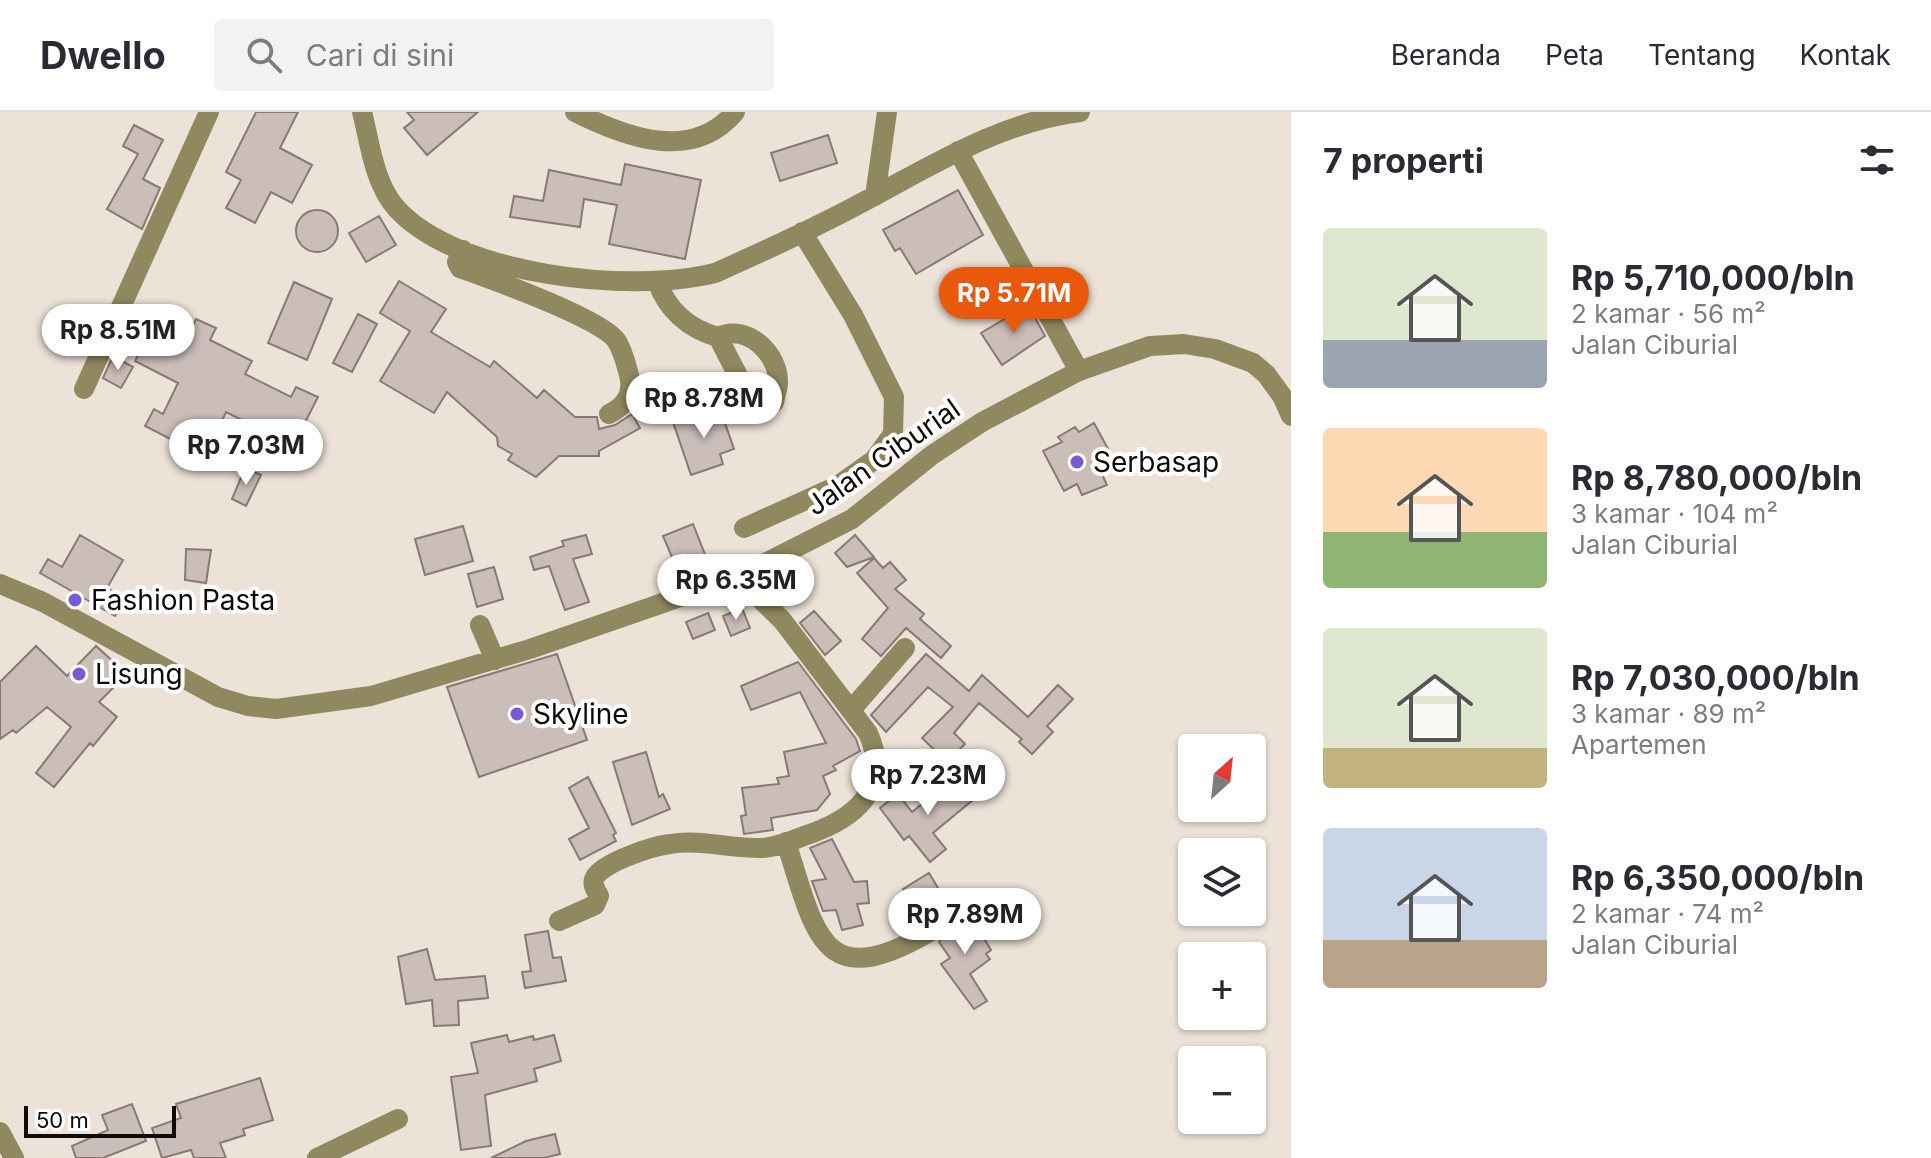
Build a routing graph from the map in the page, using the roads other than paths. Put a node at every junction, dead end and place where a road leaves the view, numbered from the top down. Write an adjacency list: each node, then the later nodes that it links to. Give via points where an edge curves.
1 (209, 112): 14 (street)
2 (362, 112): 10 (street, via 374,163 395,207 432,236)
3 (575, 112): 4 (street, via 618,133 678,142 704,136)
4 (735, 112)
5 (887, 112): 8 (street)
6 (1080, 112): 7 (street, via 1025,123)
7 (958, 151): 8 (street); 13 (street)
8 (875, 196): 9 (street)
9 (802, 232): 11 (street, via 715,273); 17 (street, via 853,315 894,397 893,434 874,460 839,485)
10 (463, 250): 11 (street, via 587,279); 15 (street, via 460,268 604,329 617,341 631,384 621,408)
11 (657, 281): 12 (street, via 685,323)
12 (718, 337)
13 (1079, 371): 16 (street, Jalan Ciburial, via 1150,346 1215,349 1253,363 1266,374); 18 (street, Jalan Ciburial, via 982,422 852,519)
14 (84, 389)
15 (609, 414)
16 (1291, 416)
17 (744, 528)
18 (738, 577): 22 (street, Jalan Ciburial); 23 (street, via 782,620)
19 (0, 584): 22 (street, Jalan Ciburial, via 207,691 248,706 276,709 371,696)
20 (480, 625): 22 (street)
21 (905, 648): 23 (street)
22 (495, 660)
23 (851, 710): 24 (street, via 875,750 874,772 860,808 844,820)
24 (786, 842): 25 (street, via 765,848 671,843 637,853 595,877 595,905); 26 (street, via 818,934 836,953 862,959 907,945)
25 (559, 921)
26 (933, 930)
27 (398, 1119): 30 (street)
28 (0, 1132): 29 (street)
29 (14, 1158)
30 (317, 1158)

